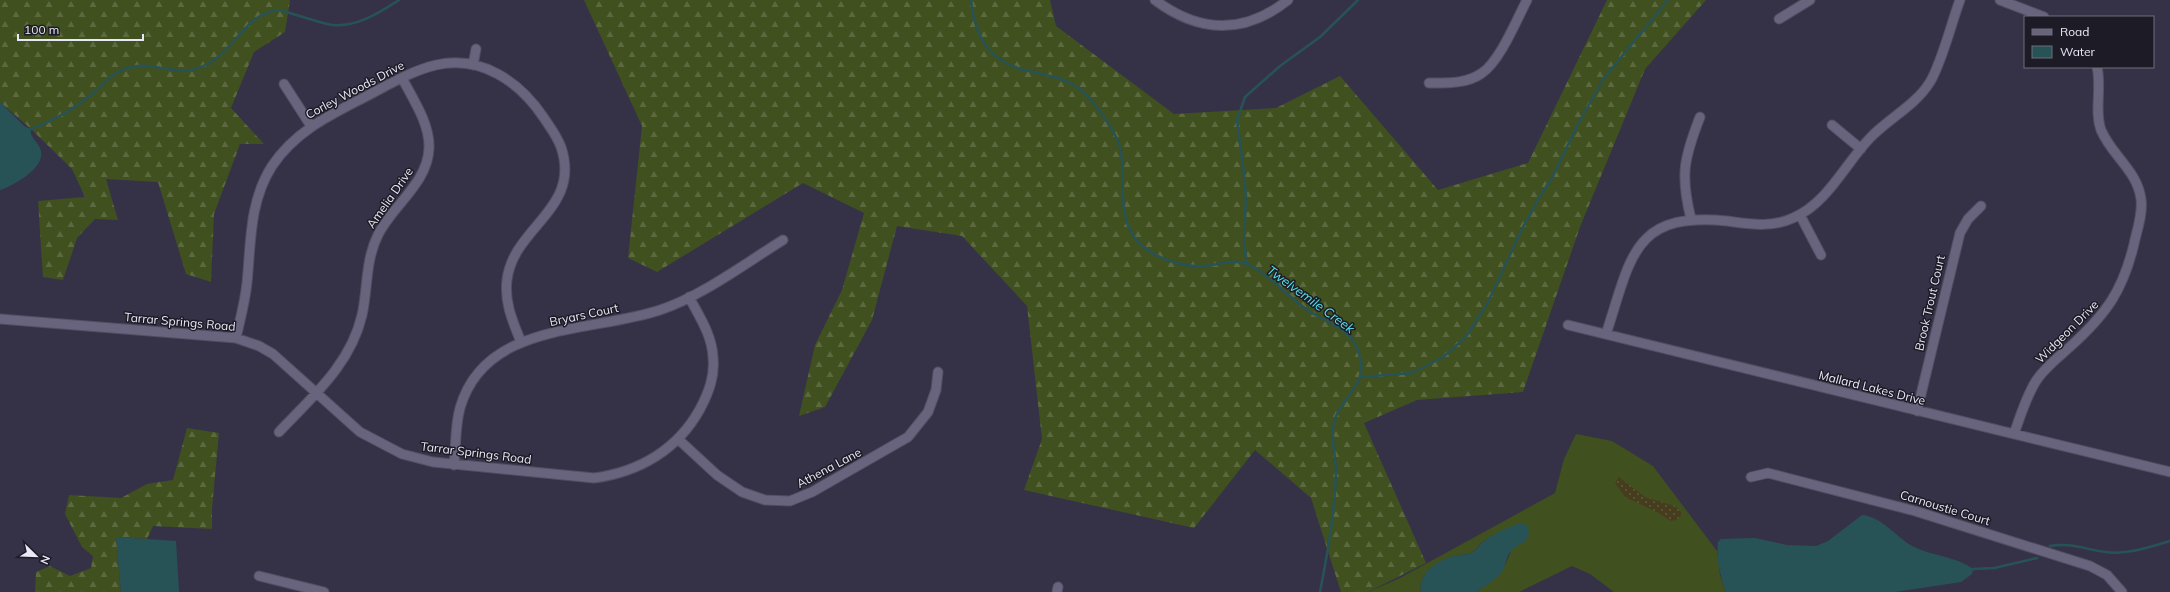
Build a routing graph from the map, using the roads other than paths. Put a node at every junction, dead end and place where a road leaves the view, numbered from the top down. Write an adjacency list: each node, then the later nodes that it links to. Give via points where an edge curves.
1 (1155, 0): 2 (street, via 1173,14 1209,25 1238,24 1256,20)
2 (1288, 0)
3 (1527, 0): 13 (street, via 1492,64 1482,74 1457,83)
4 (1810, 0): 8 (street)
5 (1960, 0): 18 (street, via 1936,69 1928,84)
6 (2000, 0): 7 (street)
7 (2041, 16)
8 (1779, 19)
9 (476, 49): 10 (street)
10 (473, 65): 12 (street, Corley Woods Drive, via 436,65); 29 (street, Corley Woods Drive, via 496,72 523,90 554,132 563,154 564,178 557,201 518,249 508,271 508,303)
11 (2097, 68): 34 (street, Widgeon Drive, via 2100,128 2107,142 2136,179 2142,201 2141,214 2131,257 2112,303 2094,325 2036,380)
12 (402, 78): 17 (street, Corley Woods Drive); 31 (street, Amelia Drive, via 427,132 427,164 420,179 394,210 377,237 369,260 365,300 357,331 343,360)
13 (1429, 83)
14 (284, 84): 17 (street)
15 (1700, 117): 21 (street, via 1684,166 1685,192)
16 (1832, 125): 18 (street)
17 (311, 126): 28 (street, Corley Woods Drive, via 281,154 264,180 258,196 251,227 246,298)
18 (1861, 149): 20 (street, via 1817,202)
19 (1980, 206): 32 (street, Brook Trout Court, via 1960,233)
20 (1800, 215): 21 (street, via 1768,224); 23 (street)
21 (1691, 219): 27 (street, via 1658,230 1638,246 1630,261)
22 (784, 240): 24 (street, Bryars Court)
23 (1822, 255)
24 (689, 298): 29 (street, Bryars Court, via 644,314); 35 (street, Tarrar Springs Road, via 710,339 713,373 706,397 694,419)
25 (0, 319): 28 (street, Tarrar Springs Road)
26 (1568, 325): 27 (street, Mallard Lakes Drive)
27 (1606, 334): 32 (street, Mallard Lakes Drive)
28 (236, 338): 31 (street, Tarrar Springs Road, via 273,354)
29 (520, 342): 36 (street, Bryars Court, via 489,361 466,393 457,424)
30 (938, 372): 35 (street, Athena Lane, via 932,405 908,437 812,492 790,501 765,500 742,492 717,475)
31 (315, 393): 33 (street, Amelia Drive); 36 (street, Tarrar Springs Road, via 360,432 387,448 418,459)
32 (1917, 411): 34 (street, Mallard Lakes Drive)
33 (279, 432)
34 (2014, 434): 37 (street, Mallard Lakes Drive)
35 (678, 439): 36 (street, Tarrar Springs Road, via 651,460 612,476 594,478)
36 (454, 465)
37 (2170, 472)
38 (1751, 477): 41 (street, Carnoustie Court, via 1768,473 1915,511 2090,566 2107,575)
39 (259, 576): 40 (street)
40 (324, 592)
41 (2122, 592)

